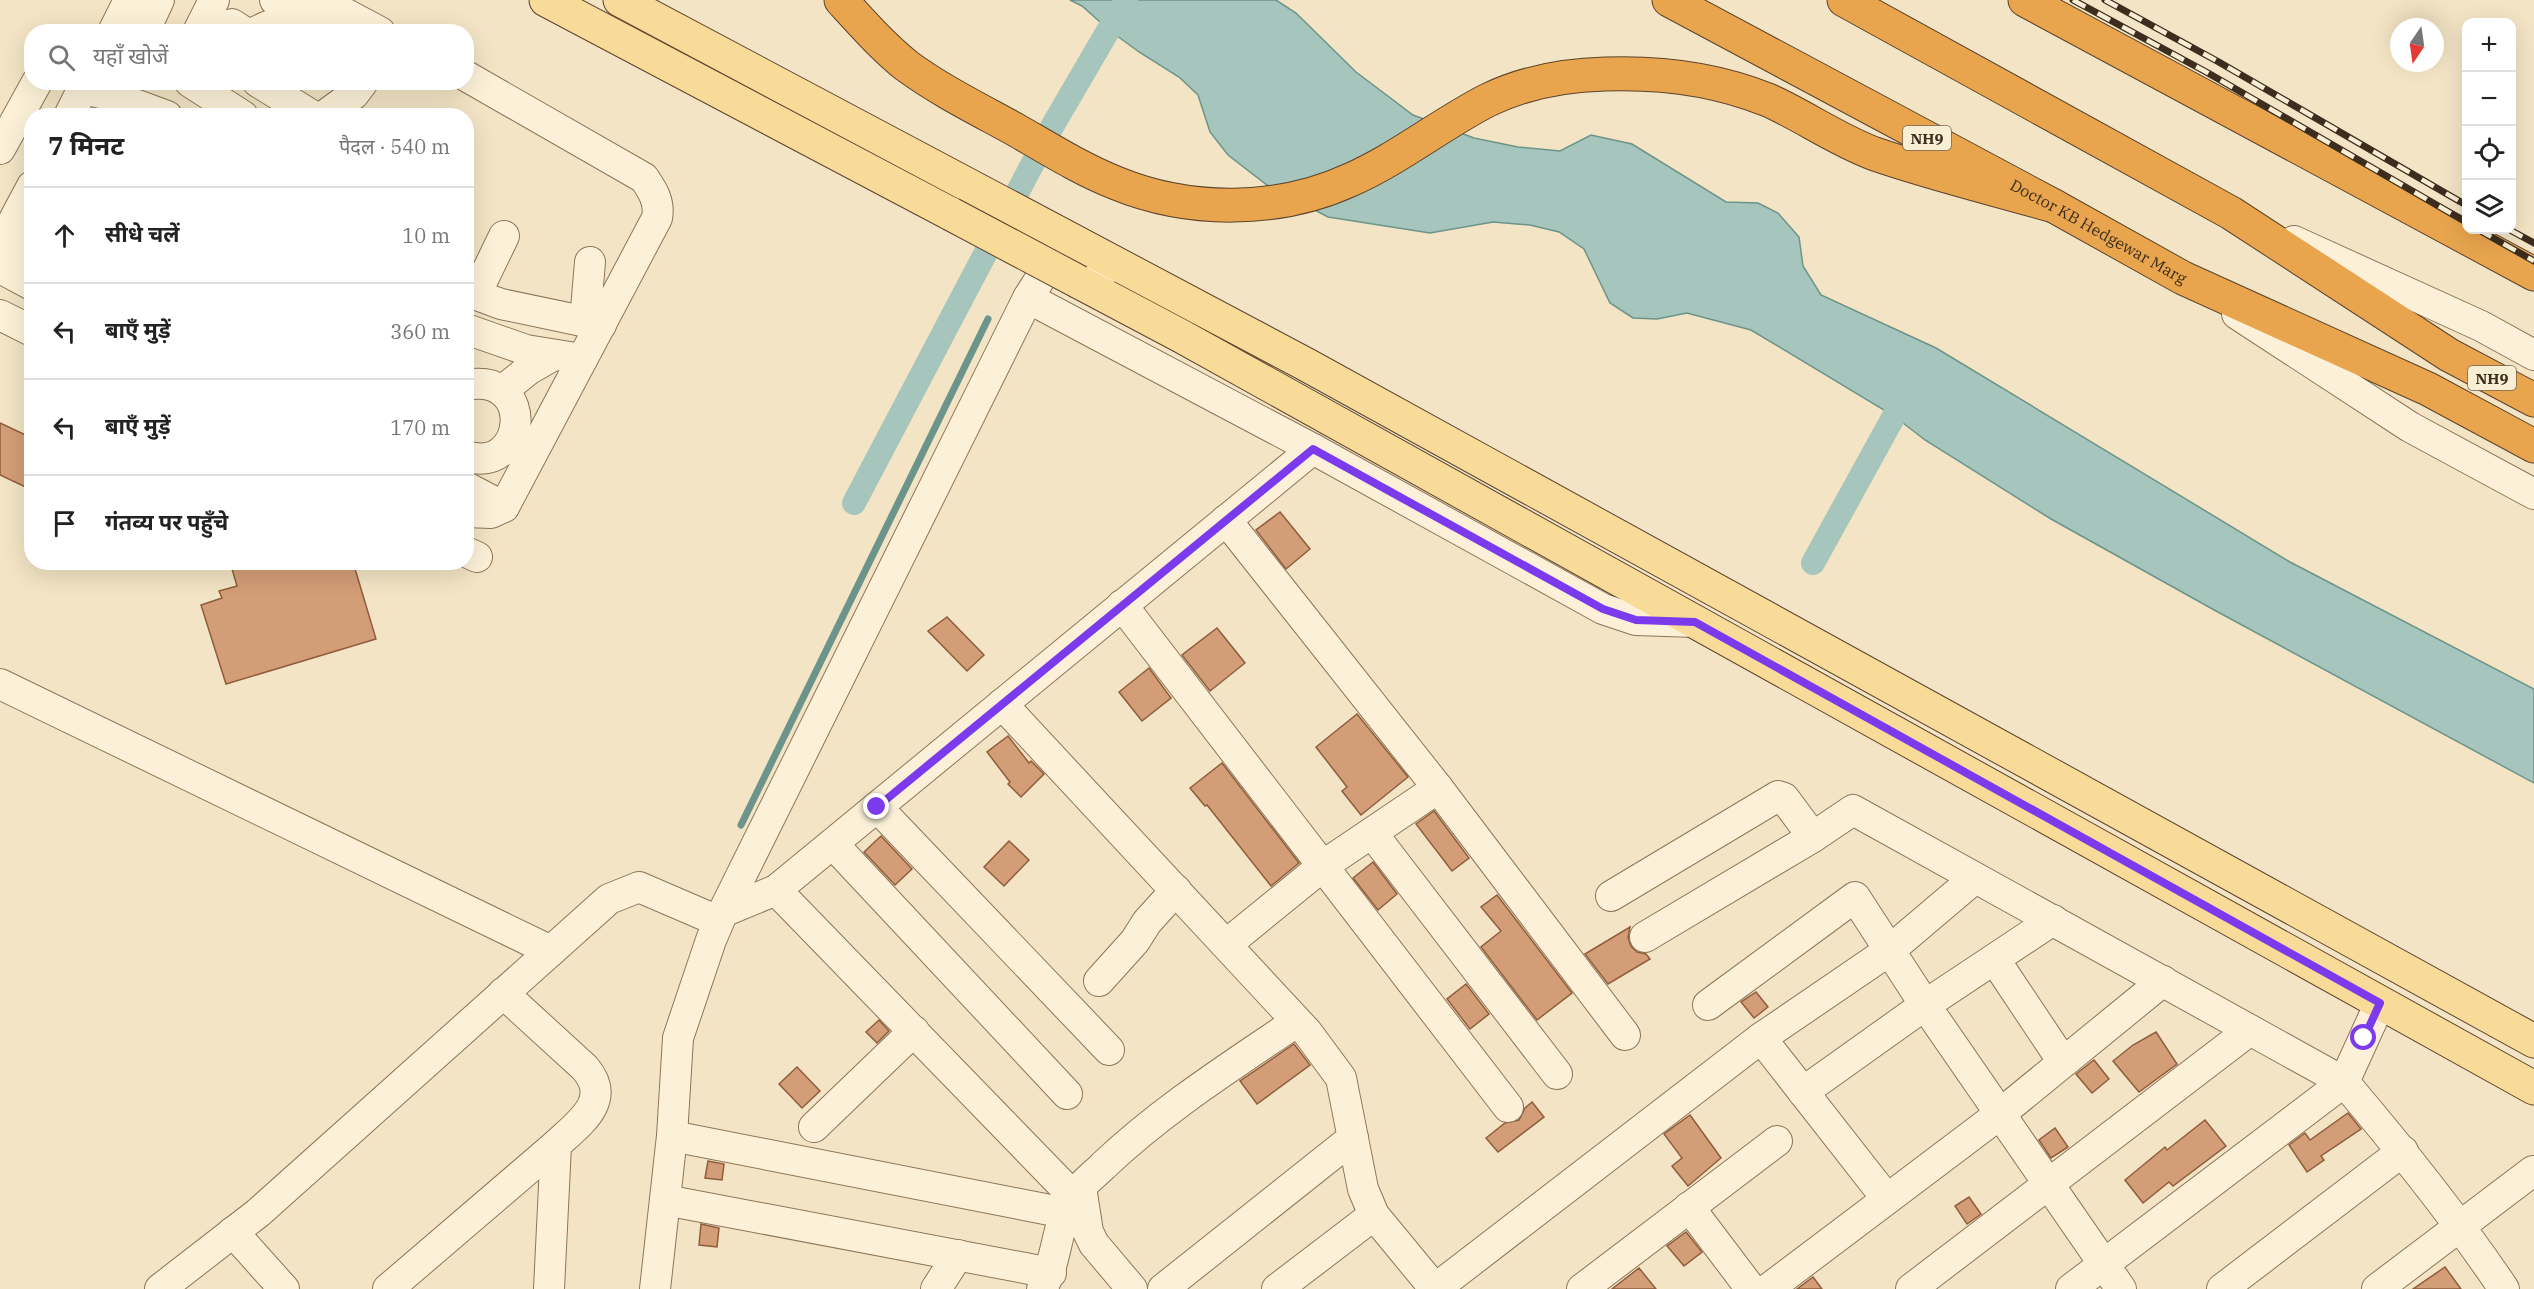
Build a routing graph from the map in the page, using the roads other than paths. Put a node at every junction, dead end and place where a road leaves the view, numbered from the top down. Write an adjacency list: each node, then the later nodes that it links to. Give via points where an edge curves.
1 (129, 0): 12 (street)
2 (159, 0): 13 (street)
3 (214, 0): 14 (street)
4 (275, 0): 15 (street)
5 (320, 0): 16 (street)
6 (546, 0): 64 (main road, bridge, via 1181,336)
7 (620, 0): 39 (main road)
8 (841, 0): 33 (highway, via 906,65 937,86 1090,172 1153,196 1187,202 1263,204 1325,191 1492,98 1559,78 1645,74 1733,87 1770,101 1874,153)
9 (1669, 0): 33 (highway, Doctor KB Hedgewar Marg / NH9)
10 (1844, 0): 34 (highway, NH9)
11 (2025, 0): 41 (highway)
12 (117, 24)
13 (148, 24)
14 (202, 24)
15 (320, 24)
16 (365, 24)
17 (474, 81): 47 (street, via 644,178 655,194 657,218)
18 (33, 90): 31 (street)
19 (82, 90): 25 (street)
20 (118, 90): 26 (street)
21 (202, 90): 27 (street)
22 (357, 90): 29 (street)
23 (373, 90): 30 (street)
24 (289, 91): 28 (street)
25 (73, 108)
26 (152, 108)
27 (231, 108)
28 (305, 108)
29 (335, 108)
30 (363, 108)
31 (0, 149)
32 (24, 205): 36 (street)
33 (2054, 206): 42 (highway, Doctor KB Hedgewar Marg / NH9)
34 (2231, 213): 50 (street, via 2481,326); 54 (highway, NH9, via 2449,355)
35 (504, 236): 43 (street)
36 (10, 239): 37 (street); 40 (street)
37 (24, 249)
38 (590, 262): 47 (street)
39 (1120, 266): 45 (street, via 1095,267 1058,256); 95 (main road, via 1307,365)
40 (24, 268)
41 (2534, 274)
42 (2183, 278): 55 (highway, Doctor KB Hedgewar Marg, via 2427,389); 59 (street, via 2410,427)
43 (474, 288)
44 (474, 294): 47 (street, via 501,304)
45 (1028, 298): 56 (street); 78 (street)
46 (0, 315): 48 (street)
47 (593, 323): 51 (street)
48 (24, 327)
49 (474, 332): 51 (street, via 526,350)
50 (2534, 355)
51 (568, 357): 53 (street, via 528,370); 60 (street)
52 (474, 384): 53 (street, via 491,384)
53 (502, 390): 57 (street, via 516,411 514,435 498,454)
54 (2534, 400)
55 (2534, 446)
56 (1313, 449): 62 (street); 64 (street, via 1603,609 1636,620)
57 (474, 457)
58 (474, 491): 60 (street)
59 (2534, 494)
60 (504, 507): 61 (street, via 490,513)
61 (474, 512)
62 (1226, 520): 63 (street); 67 (street)
63 (1122, 605): 66 (street); 72 (street)
64 (1695, 622): 87 (main road)
65 (0, 684): 82 (street)
66 (1002, 704): 68 (street); 75 (street)
67 (1438, 788): 69 (street); 93 (street)
68 (877, 807): 71 (street); 96 (street)
69 (1372, 833): 72 (street); 98 (street)
70 (1813, 837): 73 (street, via 1853,810); 76 (street, via 1784,798 1778,796); 79 (street)
71 (833, 844): 74 (street); 102 (street)
72 (1324, 865): 80 (street); 103 (street)
73 (1975, 878): 77 (street); 81 (street)
74 (776, 890): 78 (street); 92 (street)
75 (1176, 890): 80 (street); 84 (street)
76 (1611, 896)
77 (2053, 920): 83 (street); 85 (street)
78 (710, 924): 82 (street, via 632,896 609,899); 106 (street, via 678,1038)
79 (1645, 937)
80 (1227, 944): 90 (street)
81 (1890, 950): 88 (street, via 1855,897); 89 (street); 94 (street)
82 (551, 951): 86 (street)
83 (1995, 960): 89 (street); 97 (street)
84 (1099, 981)
85 (2163, 981): 91 (street); 97 (street)
86 (503, 993): 109 (street, via 585,1068 597,1090 586,1116); 119 (street)
87 (2380, 1003): 99 (street); 100 (main road)
88 (1708, 1005)
89 (1925, 1005): 101 (street); 104 (street)
90 (1296, 1022): 107 (street, via 1341,1078); 113 (street, via 1166,1111)
91 (2250, 1030): 99 (street); 112 (street)
92 (914, 1031): 105 (street); 113 (street)
93 (1625, 1035)
94 (1761, 1038): 101 (street); 132 (street)
95 (2534, 1041)
96 (1109, 1050)
97 (2063, 1062): 104 (street)
98 (1557, 1074)
99 (2348, 1074): 110 (street); 121 (street)
100 (2534, 1088)
101 (1803, 1092): 114 (street)
102 (1067, 1094)
103 (1508, 1107)
104 (2000, 1114): 112 (street); 114 (street)
105 (814, 1127)
106 (672, 1136): 113 (street); 115 (street)
107 (1353, 1138): 117 (street, via 1363,1189); 130 (street)
108 (1777, 1140): 116 (street)
109 (556, 1145): 125 (street); 126 (street)
110 (2403, 1151): 118 (street); 139 (street)
111 (2533, 1171): 118 (street)
112 (2048, 1184): 121 (street); 136 (street)
113 (1073, 1199): 122 (street); 129 (street, via 1094,1244)
114 (1887, 1199): 135 (street)
115 (665, 1200): 120 (street); 127 (street)
116 (1689, 1207): 133 (street); 134 (street)
117 (1374, 1215): 131 (street); 132 (street)
118 (2461, 1226): 140 (street); 141 (street)
119 (233, 1232): 123 (street); 124 (street)
120 (958, 1255): 122 (street); 128 (street)
121 (2104, 1265): 137 (street); 138 (street)
122 (1046, 1281)
123 (160, 1289)
124 (284, 1289)
125 (388, 1289)
126 (549, 1289)
127 (655, 1289)
128 (936, 1289)
129 (1132, 1289)
130 (1163, 1289)
131 (1277, 1289)
132 (1435, 1289)
133 (1582, 1289)
134 (1751, 1289)
135 (1768, 1289)
136 (1911, 1289)
137 (2071, 1289)
138 (2121, 1289)
139 (2222, 1289)
140 (2377, 1289)
141 (2504, 1289)

